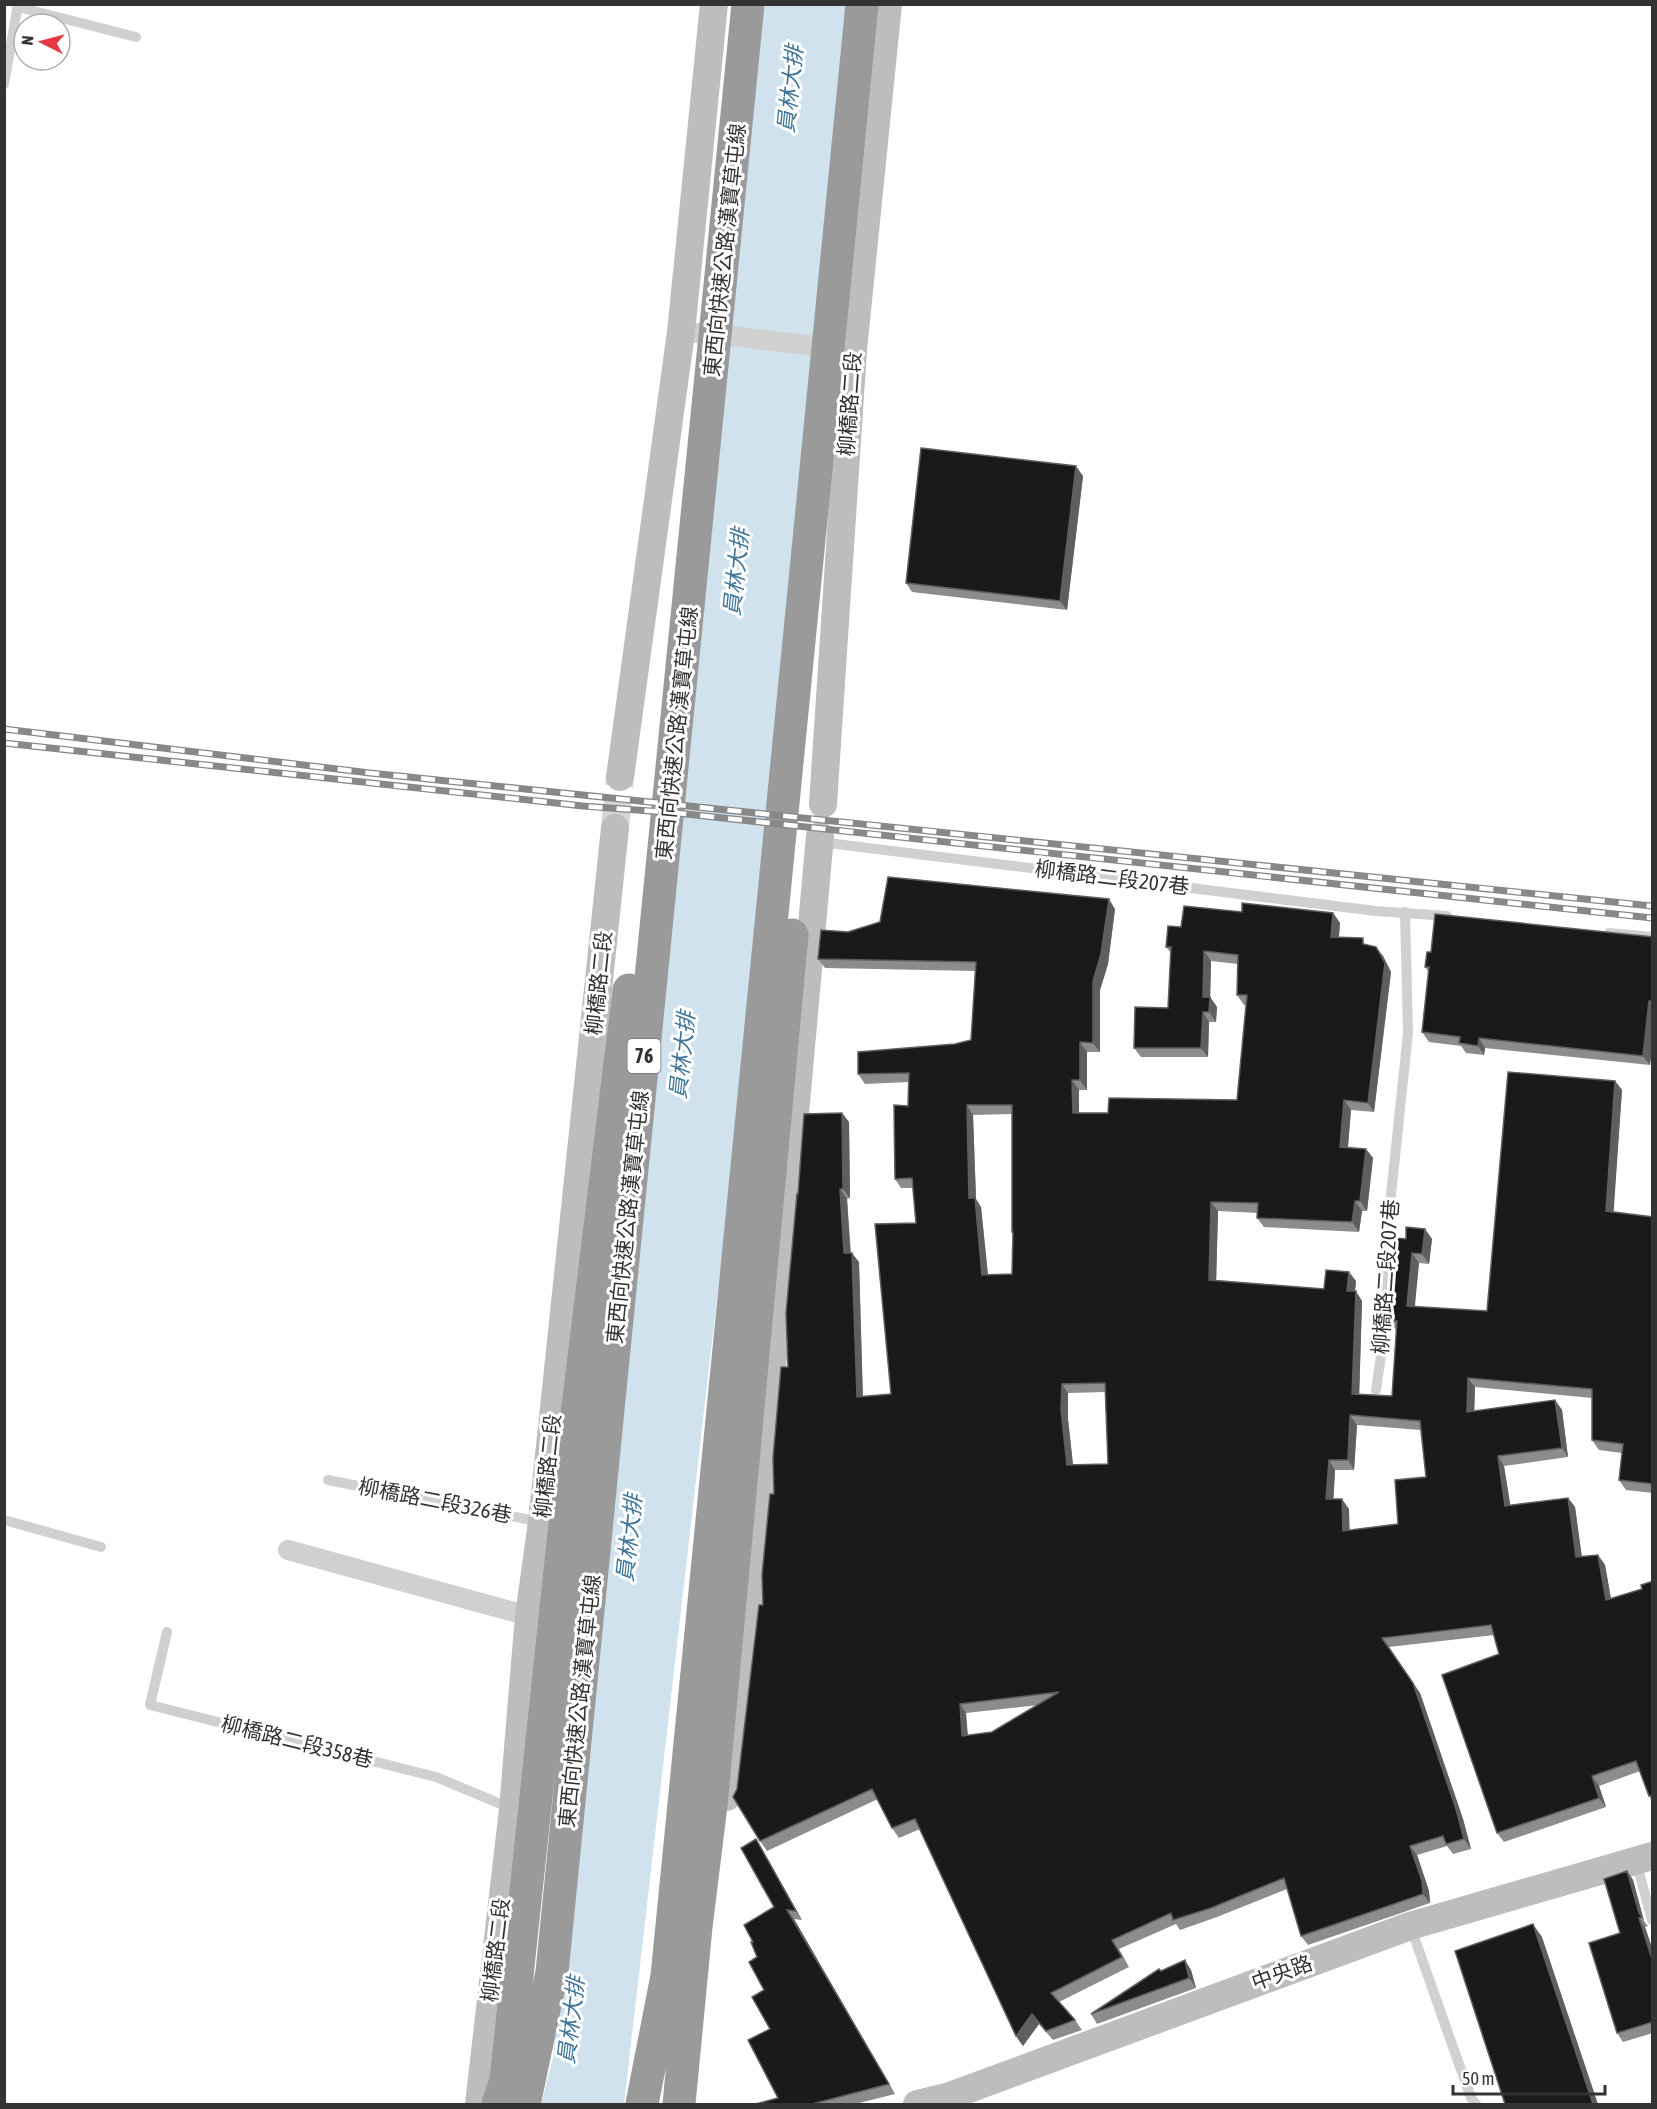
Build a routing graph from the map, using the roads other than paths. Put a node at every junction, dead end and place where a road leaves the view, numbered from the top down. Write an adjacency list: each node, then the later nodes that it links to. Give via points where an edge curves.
1 (714, 4): 8 (main road)
2 (748, 4): 11 (highway, 東西向快速公路 漢寶草屯線 / 76)
3 (862, 4): 10 (highway)
4 (888, 4): 9 (main road, 柳橋路二段)
5 (18, 6): 6 (lane); 7 (lane)
6 (136, 37)
7 (4, 84)
8 (681, 332): 10 (street, via 724,335); 12 (main road)
9 (853, 350): 10 (street); 13 (main road, 柳橋路二段)
10 (821, 356): 35 (highway, via 667,1976); 36 (highway, via 838,424 836,465 711,1806)
11 (706, 440): 33 (highway, via 683,532 574,1439 506,2080); 34 (highway, 東西向快速公路 漢寶草屯線 / 76, via 552,1972)
12 (620, 777)
13 (823, 804)
14 (615, 828): 23 (main road, 柳橋路二段)
15 (820, 839): 16 (lane, 柳橋路二段207巷); 36 (main road, via 752,1590 720,1857)
16 (1405, 912): 17 (lane, 柳橋路二段207巷); 20 (lane, 柳橋路二段207巷, via 1408,1033 1385,1252 1388,1307)
17 (1464, 918)
18 (1594, 931): 19 (lane)
19 (1653, 937)
20 (1376, 1390)
21 (328, 1480): 23 (lane, 柳橋路二段326巷)
22 (4, 1520): 24 (lane)
23 (542, 1522): 26 (main road, 柳橋路二段)
24 (100, 1547)
25 (288, 1550): 26 (street)
26 (530, 1616): 28 (main road, 柳橋路二段)
27 (167, 1632): 28 (lane, 柳橋路二段358巷, via 150,1705 436,1777)
28 (513, 1809): 32 (main road, 柳橋路二段)
29 (1644, 1858): 30 (lane); 31 (main road, 中央路)
30 (1653, 1920)
31 (1410, 1926): 37 (main road, 中央路, via 950,2096); 38 (lane)
32 (479, 2104)
33 (498, 2104)
34 (524, 2104)
35 (642, 2104)
36 (679, 2104)
37 (916, 2104)
38 (1476, 2104)

